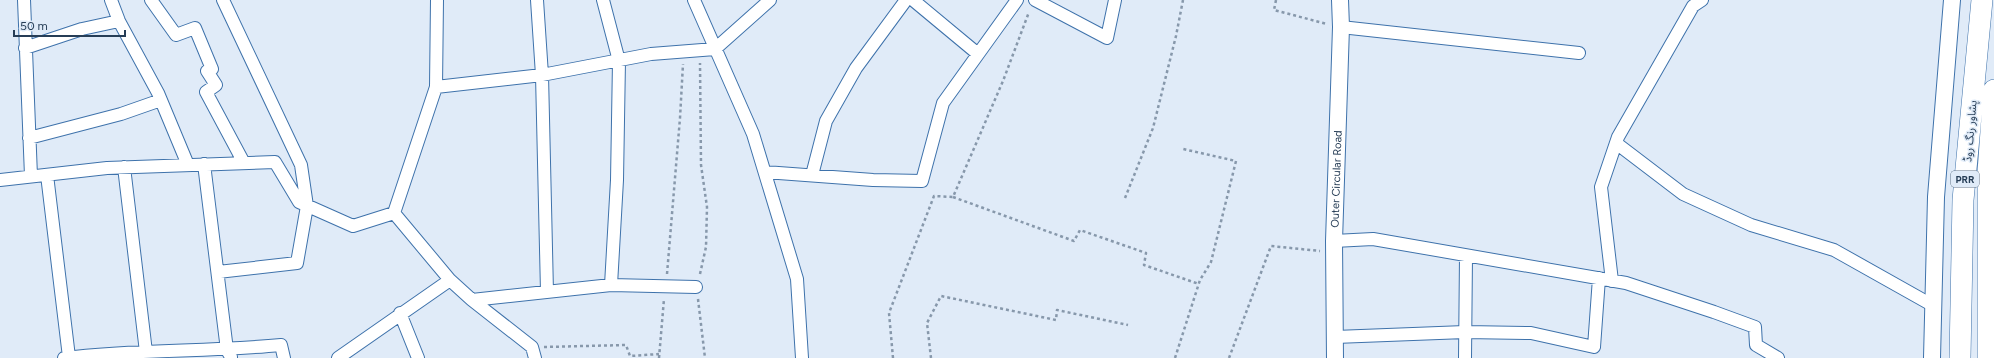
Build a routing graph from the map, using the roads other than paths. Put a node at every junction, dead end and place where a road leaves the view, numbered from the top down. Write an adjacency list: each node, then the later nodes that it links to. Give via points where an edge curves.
1 (24, 0): 21 (street)
2 (111, 0): 19 (street)
3 (151, 0): 32 (street, via 176,35 195,28 212,69 207,71 216,85 206,92)
4 (223, 0): 42 (street, via 301,165)
5 (437, 0): 27 (street)
6 (537, 0): 26 (street)
7 (603, 0): 25 (street)
8 (694, 0): 22 (street)
9 (770, 0): 22 (street)
10 (906, 0): 39 (street, via 856,68 826,121)
11 (912, 0): 24 (street)
12 (1017, 0): 24 (street)
13 (1115, 0): 18 (street, via 1107,38)
14 (1340, 0): 20 (street, Outer Circular Road)
15 (1702, 0): 31 (street, via 1693,6)
16 (1952, 0): 54 (street, via 1936,197)
17 (1982, 0): 70 (highway, پشاور رنگ روڈ / PRR, via 1964,200)
18 (1033, 4)
19 (119, 21): 21 (street, via 82,29); 29 (street)
20 (1341, 27): 23 (street); 44 (street, Outer Circular Road)
21 (25, 48): 30 (street)
22 (715, 49): 25 (street, via 651,54); 36 (street, via 753,134)
23 (1579, 53)
24 (978, 54): 39 (street, via 943,103 922,181)
25 (619, 61): 26 (street); 50 (street, via 617,180)
26 (542, 75): 27 (street); 52 (street)
27 (436, 87): 43 (street)
28 (1994, 90): 37 (highway, پشاور رنگ روڈ / PRR)
29 (161, 100): 30 (street, via 121,114); 34 (street)
30 (29, 138): 40 (street)
31 (1616, 143): 49 (street, via 1601,187); 54 (street, via 1683,194 1751,225 1834,250)
32 (244, 163): 33 (street); 42 (street, via 276,162 299,202)
33 (204, 164): 34 (street); 46 (street)
34 (188, 165): 35 (street)
35 (124, 168): 38 (street); 58 (street)
36 (765, 172): 39 (street); 65 (street, via 797,279)
37 (1991, 172): 71 (highway, پشاور رنگ روڈ / PRR)
38 (47, 174): 40 (street); 61 (street)
39 (812, 175)
40 (31, 176): 41 (street)
41 (0, 180)
42 (307, 206): 43 (street, via 353,226); 46 (street, via 297,263)
43 (394, 213): 48 (street)
44 (1334, 246): 45 (street, via 1373,238); 57 (street, Outer Circular Road)
45 (1466, 256): 47 (street); 56 (street)
46 (218, 272): 60 (street)
47 (1599, 278): 49 (street); 56 (street, via 1594,347 1530,333)
48 (450, 280): 53 (street); 55 (street)
49 (1612, 280): 68 (street, via 1707,309 1755,327 1756,346)
50 (611, 285): 51 (street); 52 (street)
51 (696, 288)
52 (547, 292): 53 (street)
53 (472, 300): 59 (street)
54 (1932, 305): 69 (street)
55 (400, 313): 63 (street); 64 (street)
56 (1465, 332): 57 (street); 67 (street)
57 (1335, 337): 66 (street, Outer Circular Road)
58 (146, 352): 60 (street); 61 (street)
59 (533, 353)
60 (229, 354): 62 (street, via 281,345)
61 (66, 358)
62 (284, 358)
63 (338, 358)
64 (418, 358)
65 (802, 358)
66 (1335, 358)
67 (1465, 358)
68 (1778, 358)
69 (1932, 358)
70 (1960, 358)
71 (1988, 358)

